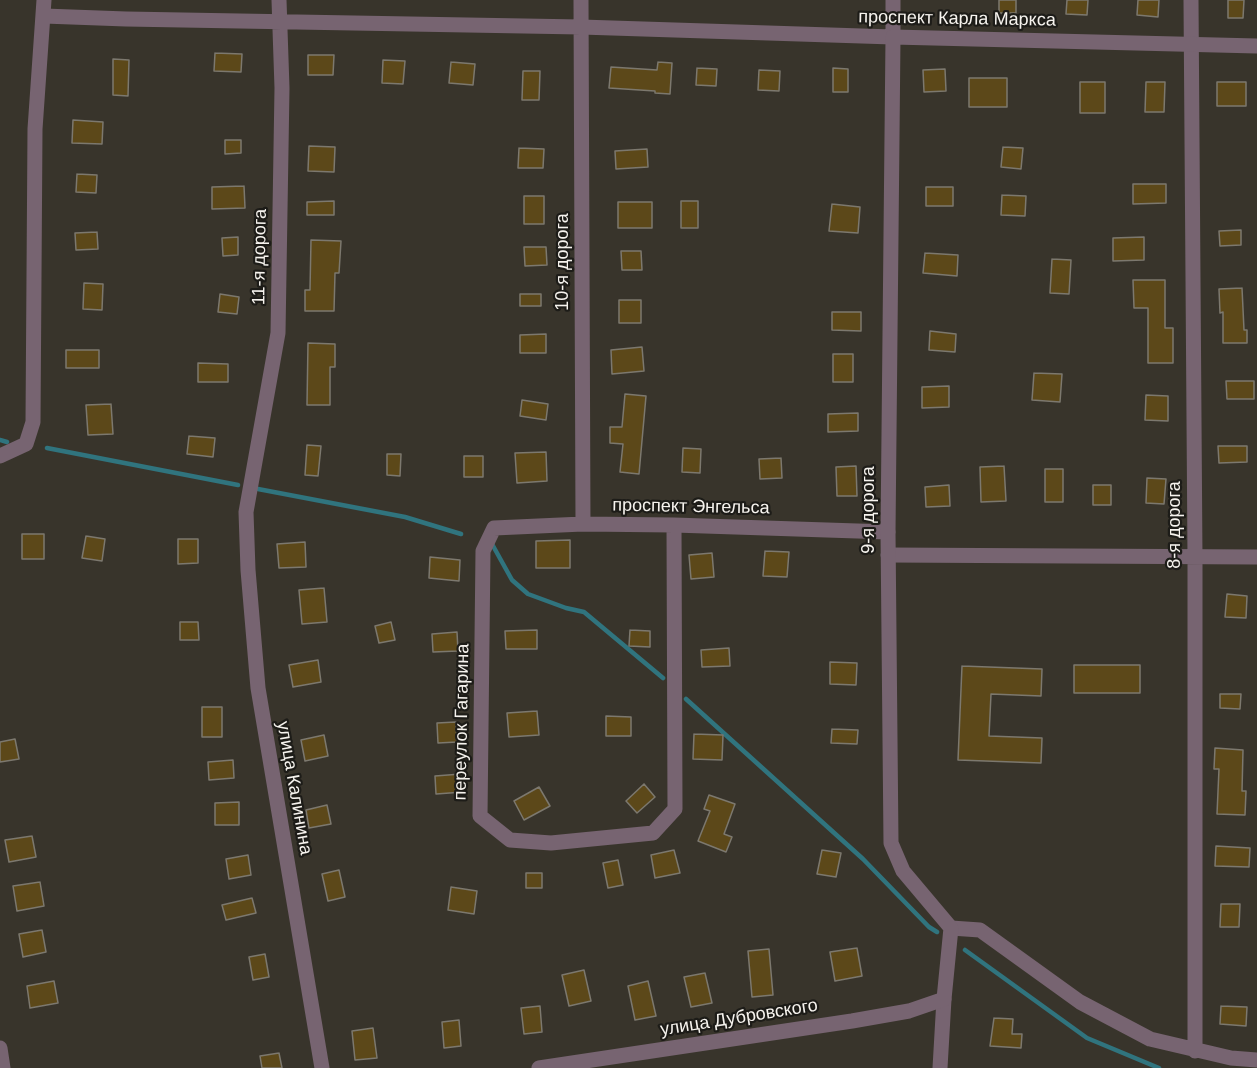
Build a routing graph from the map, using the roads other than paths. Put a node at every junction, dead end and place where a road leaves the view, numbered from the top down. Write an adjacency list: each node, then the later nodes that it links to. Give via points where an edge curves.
1 (44, 0): 6 (street)
2 (279, 0): 7 (street, 11-я дорога)
3 (581, 0): 8 (street, 10-я дорога)
4 (893, 0): 9 (street, 9-я дорога)
5 (1191, 0): 10 (street, 8-я дорога)
6 (44, 16): 7 (street, проспект Карла Маркса); 12 (street, via 35,129 33,422 26,444)
7 (278, 22): 8 (street, проспект Карла Маркса); 13 (street, 11-я дорога, via 282,88 278,333)
8 (581, 27): 9 (street, проспект Карла Маркса); 14 (street, 10-я дорога)
9 (893, 37): 10 (street, проспект Карла Маркса); 17 (street, 9-я дорога)
10 (1191, 44): 11 (street, проспект Карла Маркса); 19 (street, 8-я дорога)
11 (1257, 46)
12 (0, 456)
13 (246, 512): 27 (street, улица Калинина, via 258,688)
14 (582, 524): 15 (street, проспект Энгельса); 16 (street, проспект Энгельса)
15 (674, 525): 16 (street, переулок Гагарина, via 675,809 653,833 551,843 510,840 480,816 483,551); 17 (street, проспект Энгельса)
16 (494, 528)
17 (888, 532): 18 (street, 9-я дорога)
18 (888, 555): 19 (street); 21 (street, 9-я дорога, via 891,843 903,871)
19 (1195, 557): 20 (street); 24 (street, 8-я дорога)
20 (1257, 557)
21 (951, 928): 22 (street); 24 (street, via 980,930 1080,1002 1150,1039)
22 (944, 999): 28 (street, улица Дубровского, via 909,1011 852,1021); 29 (street)
23 (0, 1048): 26 (street)
24 (1195, 1051): 25 (street)
25 (1257, 1060)
26 (3, 1068)
27 (321, 1068)
28 (539, 1068)
29 (940, 1068)

